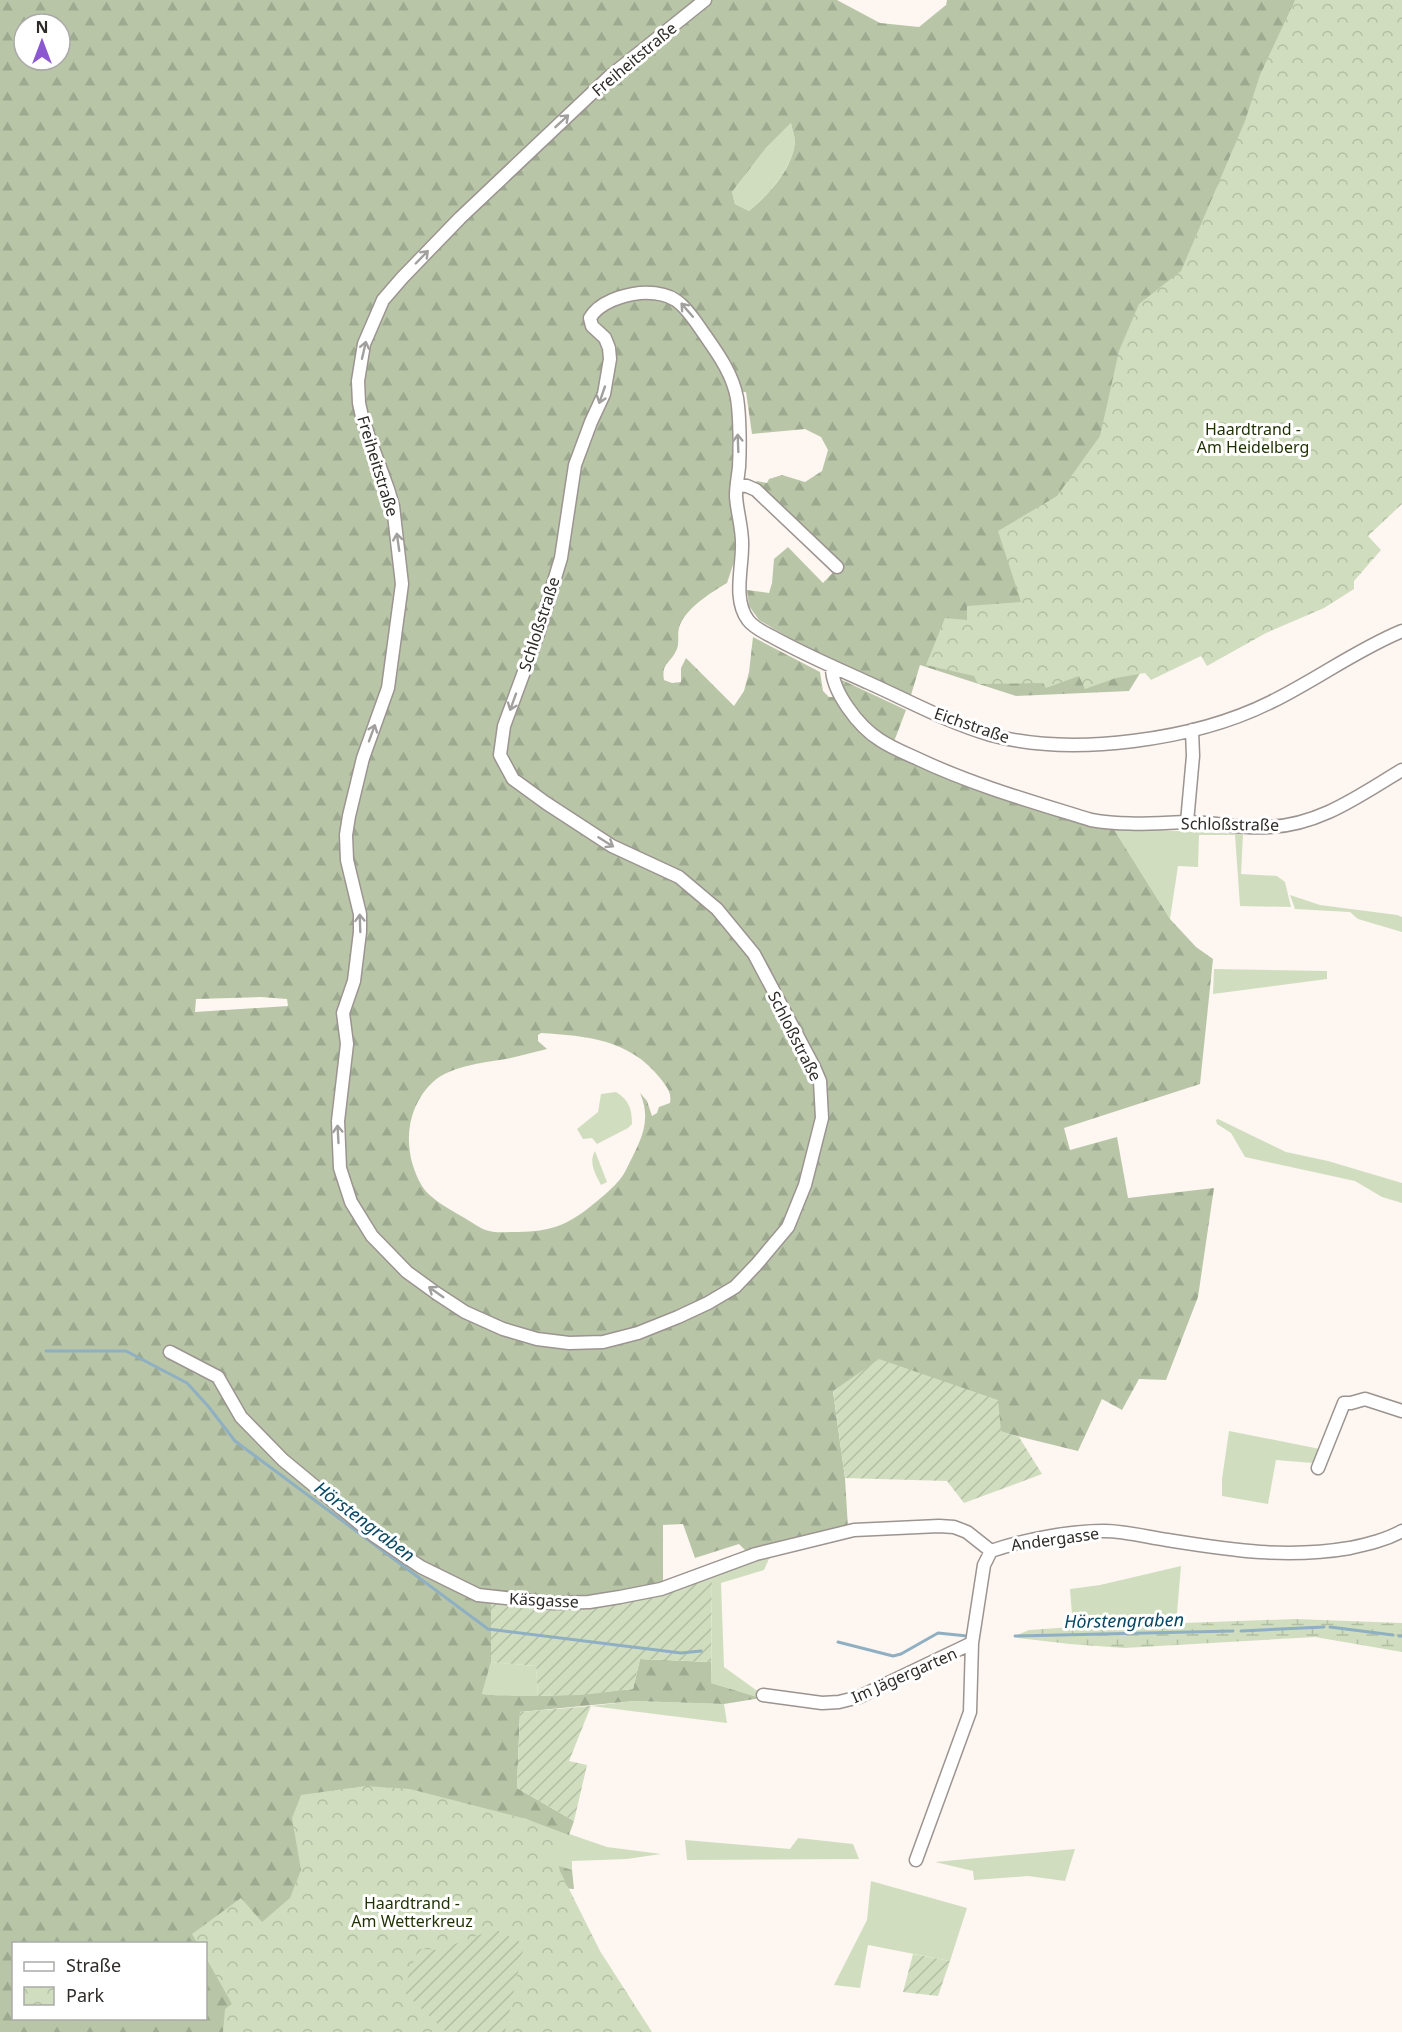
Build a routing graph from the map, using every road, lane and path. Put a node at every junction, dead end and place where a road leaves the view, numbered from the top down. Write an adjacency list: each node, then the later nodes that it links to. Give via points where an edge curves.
1 (705, 0): 9 (street, Freiheitstraße, one-way to 1, via 359,947 360,914 347,860 348,826 363,758 388,688 402,584 393,506 359,403 364,344 383,300 460,218 609,77)
2 (737, 485): 3 (street, via 756,490); 5 (street, Schloßstraße, via 743,613 761,630); 9 (street, Schloßstraße, one-way to 9, via 737,400 733,382 688,310 672,297 650,293 628,295 594,312 590,318 592,326 606,338 609,348 604,394 575,465 561,558 504,726 500,755 513,779 546,803 612,846 679,877 717,909 754,954 820,1081 822,1118 805,1185 788,1227 735,1287 638,1333 603,1342 569,1343 503,1329 465,1312 407,1272 372,1236 351,1202 340,1168 338,1128 347,1044 343,1013)
3 (837, 567)
4 (1402, 631): 6 (street, Eichstraße, via 1269,704)
5 (832, 666): 6 (street, Eichstraße, via 959,723 1015,740 1083,745); 8 (street, Schloßstraße, via 831,673 843,702 879,740 948,773 1091,820 1149,825)
6 (1192, 730): 8 (street)
7 (1402, 770): 8 (street, Schloßstraße, via 1355,799 1301,822 1270,827)
8 (1187, 822)
9 (349, 994)
10 (170, 1352): 14 (street, Käsgasse, via 218,1377 241,1417 283,1460 375,1536 421,1567 478,1595 553,1604 620,1597 661,1588 756,1554 854,1530 954,1527)
11 (1402, 1411): 12 (street, via 1365,1399 1344,1403)
12 (1318, 1468)
13 (1402, 1531): 14 (street, Andergasse, via 1358,1546 1299,1554 1209,1547 1104,1531 1026,1541)
14 (991, 1551): 15 (street, Andergasse, via 984,1565)
15 (972, 1643): 16 (street, Im Jägergarten, via 849,1700 822,1703); 17 (street, Andergasse, via 970,1712)
16 (763, 1695)
17 (916, 1860)

